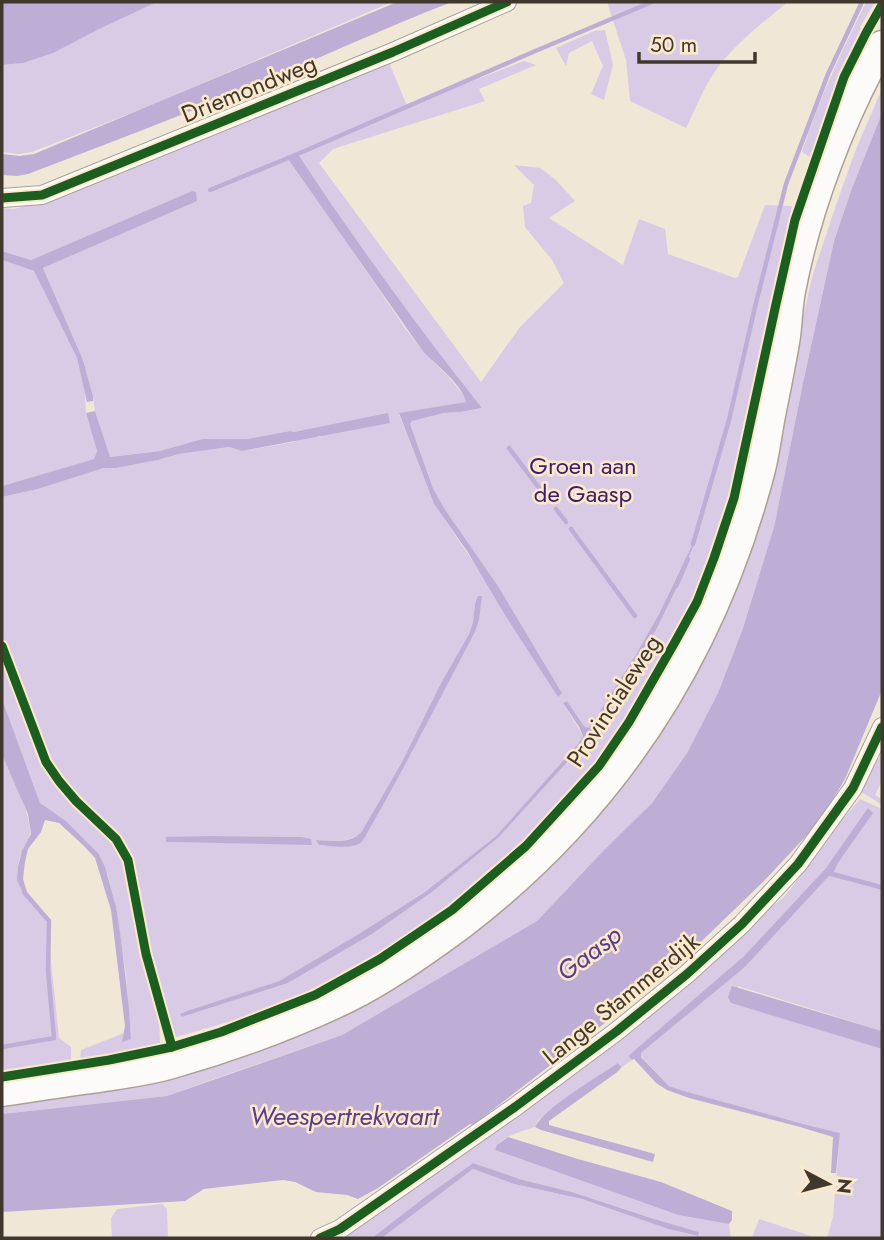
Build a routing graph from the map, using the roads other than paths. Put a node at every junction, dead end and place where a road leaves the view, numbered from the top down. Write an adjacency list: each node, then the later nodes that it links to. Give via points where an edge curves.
1 (507, 2): 4 (street, Driemondweg, via 42,195)
2 (882, 46): 5 (main road, Provincialeweg, via 832,152 813,206 790,292)
3 (882, 74): 5 (main road, Provincialeweg, via 829,198)
4 (2, 198)
5 (786, 335): 7 (main road, Provincialeweg, via 752,500 711,613 689,659 607,785 516,880 433,946 379,980 273,1030 169,1066)
6 (882, 727): 8 (street, Lange Stammerdijk, via 853,788 798,864 742,924 607,1039 351,1222)
7 (2, 1092)
8 (320, 1238)

